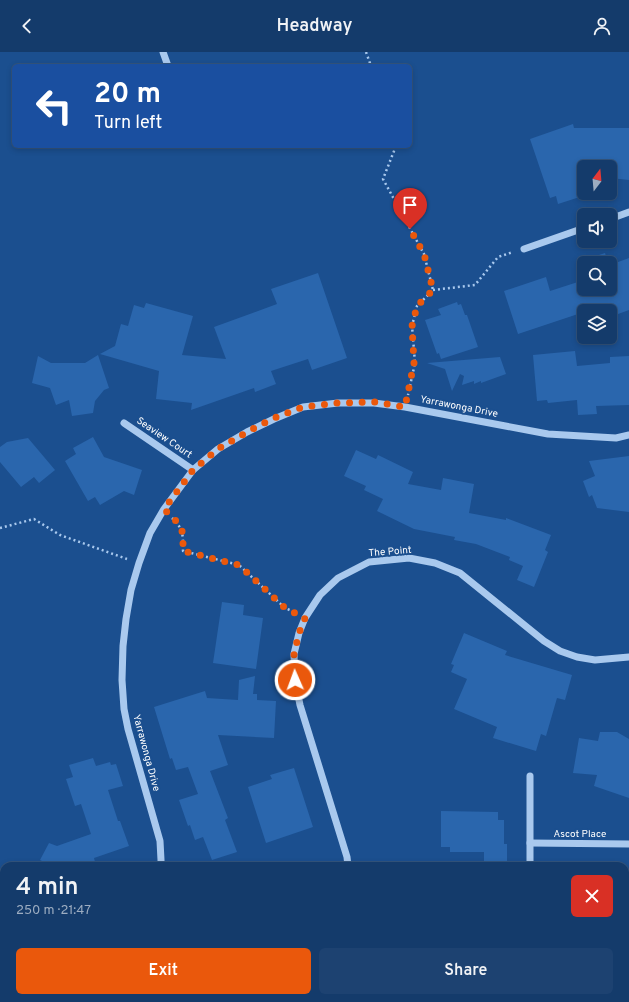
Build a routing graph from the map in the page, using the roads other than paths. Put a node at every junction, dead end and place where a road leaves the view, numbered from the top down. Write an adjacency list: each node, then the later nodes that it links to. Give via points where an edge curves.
1 (163, 52): 2 (street)
2 (167, 64)
3 (629, 212): 4 (street)
4 (617, 216)
5 (577, 230): 6 (street)
6 (524, 249)
7 (124, 423): 9 (street, Seaview Court)
8 (629, 435): 9 (street, Yarrawonga Drive, via 616,438 548,434 374,402 338,403 303,407 274,418 218,449)
9 (193, 470): 14 (street, Yarrawonga Drive, via 164,509 150,533 138,563 131,590 123,646 124,709 160,841)
10 (629, 657): 15 (street, The Point, via 595,660 560,651 460,573 435,563 409,558 368,562 338,578 320,596 305,618 294,654 295,680 300,705)
11 (530, 776): 12 (street)
12 (530, 843): 13 (street, Ascot Place); 16 (street)
13 (629, 844)
14 (161, 862)
15 (348, 862)
16 (530, 862)

